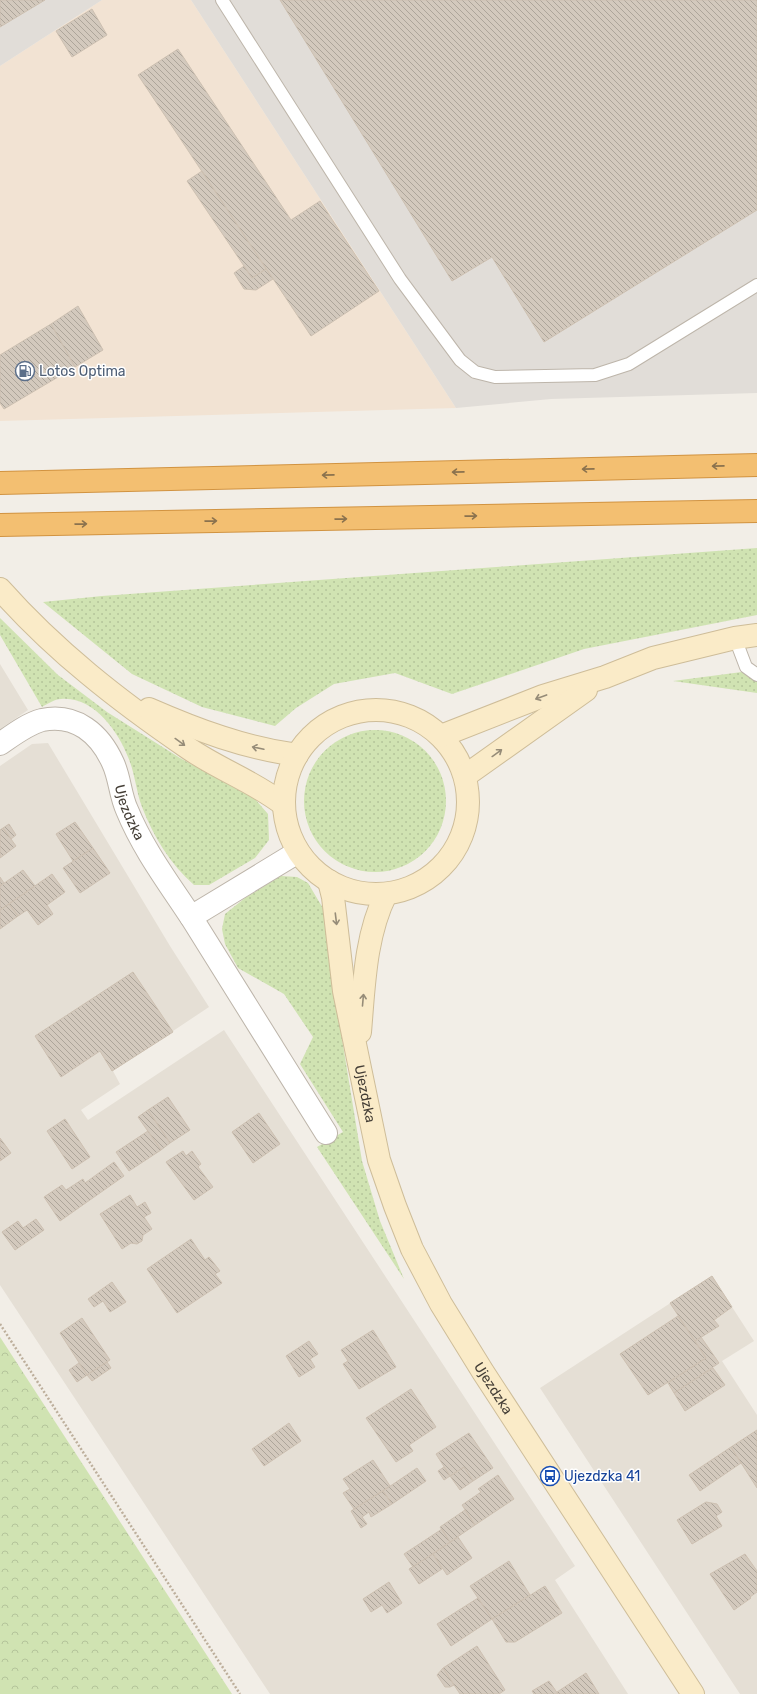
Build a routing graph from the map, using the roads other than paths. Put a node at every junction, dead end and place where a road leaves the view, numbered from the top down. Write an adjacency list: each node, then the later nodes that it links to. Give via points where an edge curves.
1 (222, 0): 2 (lane, via 400,279 460,360 475,372 495,377 595,375 630,364)
2 (757, 285)
3 (757, 465): 4 (highway, one-way to 4)
4 (8, 482)
5 (757, 511): 6 (highway, one-way to 5)
6 (0, 525)
7 (0, 589): 12 (main road, via 67,657)
8 (757, 635): 9 (main road)
9 (735, 638): 10 (lane, via 746,667); 11 (main road, via 653,658)
10 (757, 675)
11 (605, 677): 13 (main road, one-way to 13, via 543,696); 16 (main road, one-way to 11)
12 (114, 694): 15 (main road, one-way to 12, via 247,746 199,730); 17 (main road, one-way to 17, via 189,749 270,794)
13 (441, 736): 15 (main road, via 406,714 364,710 344,715 325,725 309,738); 16 (main road, via 456,754)
14 (0, 744): 21 (street, Ujezdzka, via 21,729 42,720 63,719 81,725 100,739 114,764 126,809 147,852)
15 (297, 755): 17 (main road, via 287,779)
16 (465, 776): 20 (main road, via 469,802 465,829 453,853 435,873 412,887)
17 (284, 805): 18 (main road, via 289,832)
18 (298, 852): 19 (main road, via 314,870); 21 (street)
19 (329, 881): 20 (main road, via 366,894); 22 (main road, Ujezdzka, one-way to 22, via 344,991)
20 (386, 894): 22 (main road, Ujezdzka, one-way to 20, via 364,984 373,926)
21 (191, 917): 23 (street, Ujezdzka)
22 (359, 1053): 24 (main road, Ujezdzka, via 380,1160 412,1249 437,1297)
23 (326, 1133)
24 (693, 1694)

